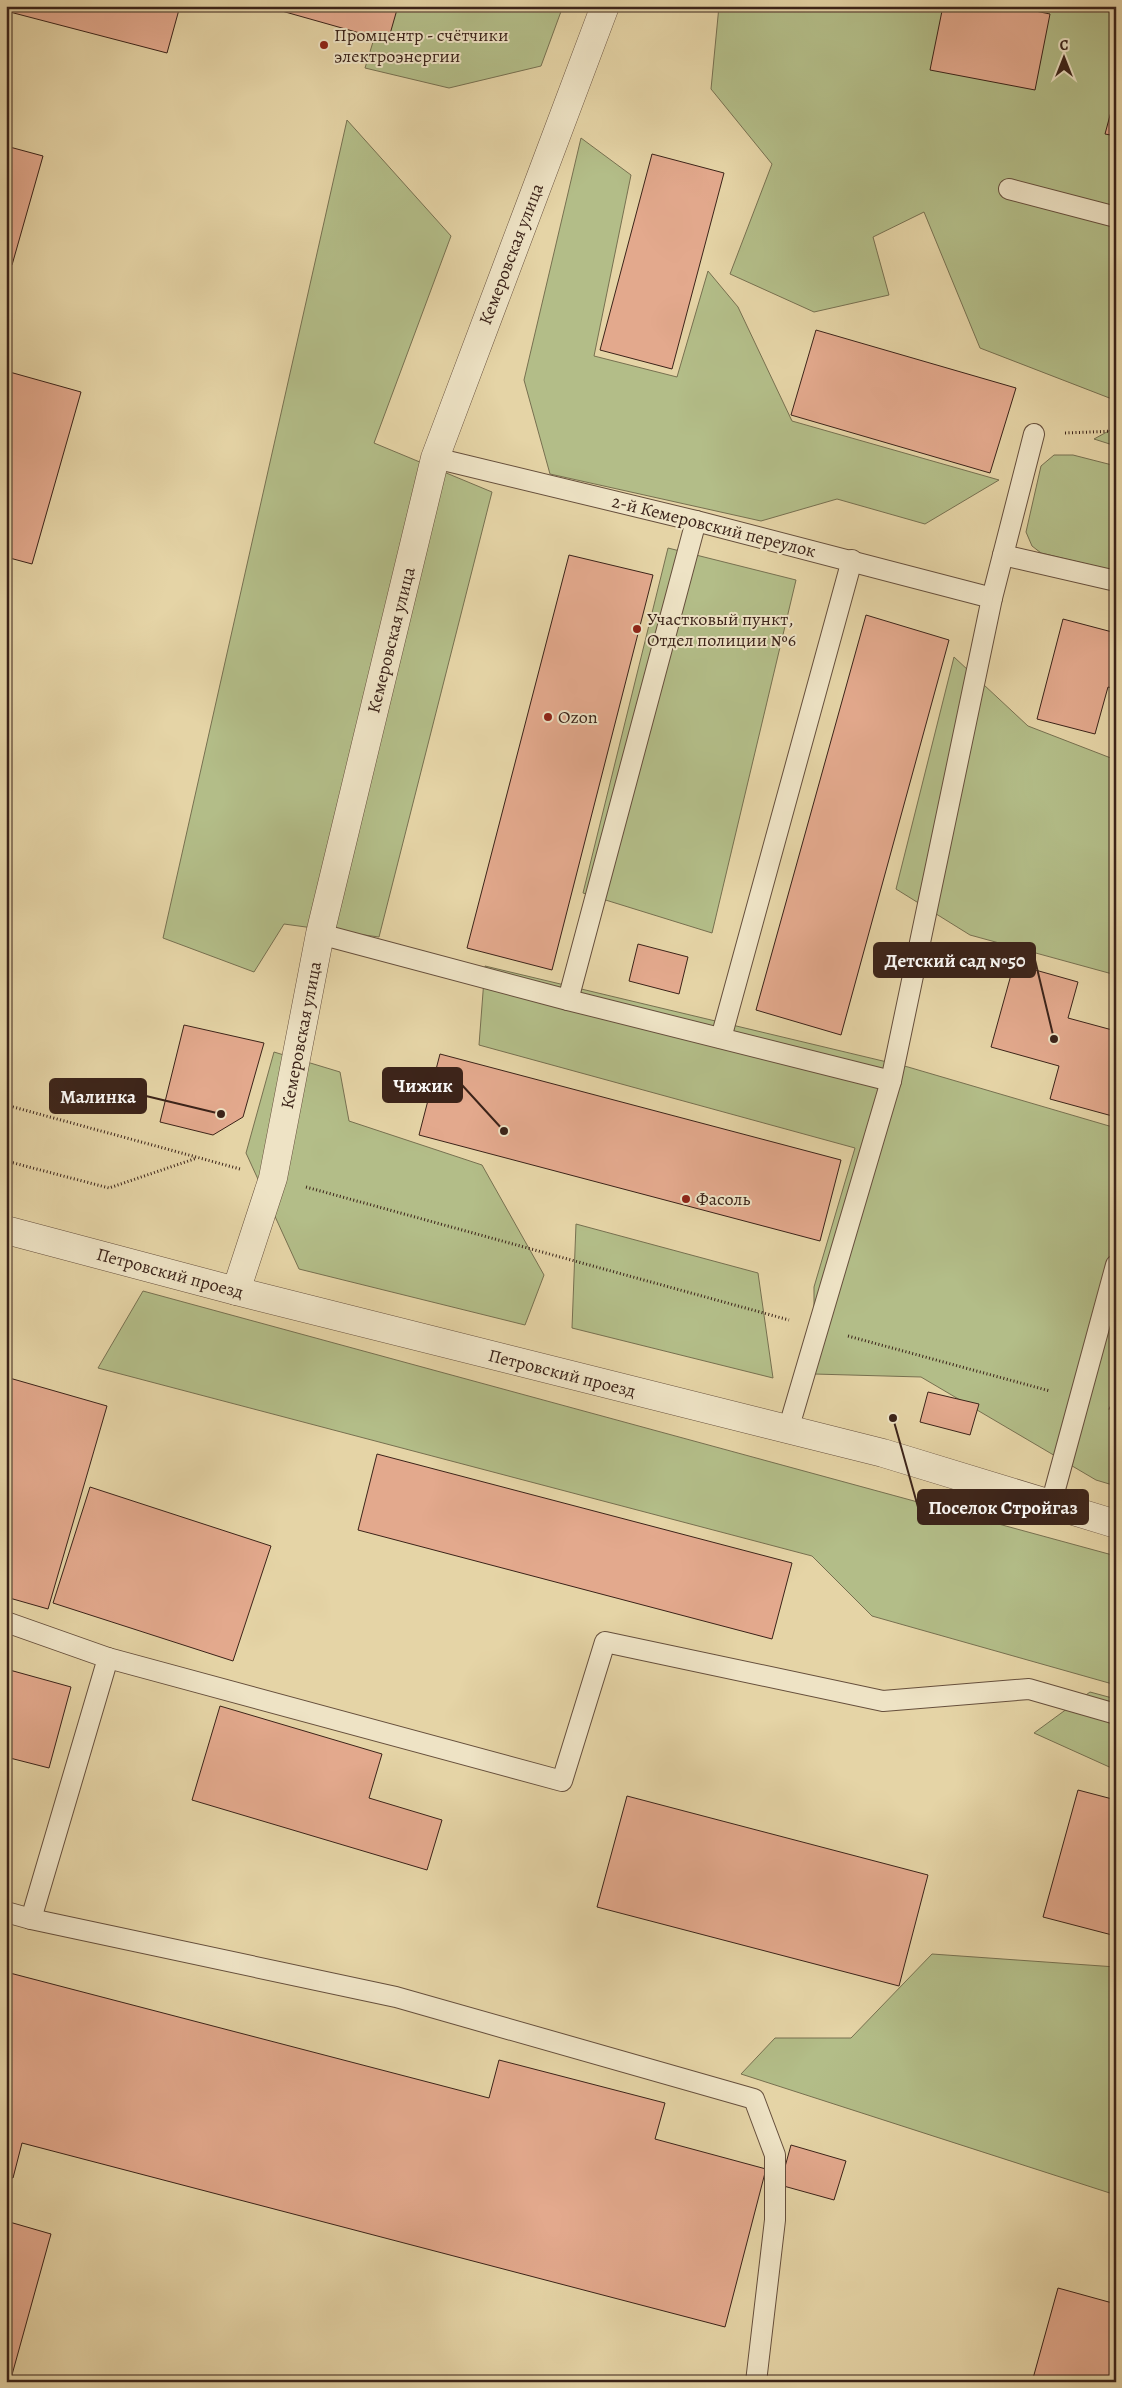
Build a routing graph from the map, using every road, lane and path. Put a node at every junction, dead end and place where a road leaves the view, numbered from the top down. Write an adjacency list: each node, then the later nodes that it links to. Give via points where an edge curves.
1 (605, 6): 6 (street, Кемеровская улица)
2 (1009, 189): 3 (lane)
3 (1116, 217)
4 (1116, 431): 5 (path)
5 (1034, 434): 8 (lane)
6 (435, 458): 7 (lane, 2-й Кемеровский переулок); 12 (street, Кемеровская улица)
7 (696, 521): 9 (lane, 2-й Кемеровский переулок); 13 (lane)
8 (1003, 555): 10 (lane); 11 (lane)
9 (852, 560): 11 (lane, 2-й Кемеровский переулок); 14 (lane)
10 (1116, 581)
11 (992, 598): 15 (lane)
12 (320, 934): 13 (lane); 19 (street, Кемеровская улица)
13 (568, 1000): 14 (lane)
14 (721, 1038): 15 (lane)
15 (891, 1081): 23 (lane)
16 (6, 1105): 17 (path)
17 (198, 1158): 18 (path, via 109,1188); 19 (path)
18 (6, 1161)
19 (272, 1178): 22 (street, Кемеровская улица); 23 (path)
20 (6, 1230): 22 (street, Петровский проезд)
21 (1116, 1265): 24 (lane)
22 (236, 1291): 26 (street, Петровский проезд)
23 (818, 1328): 24 (path); 26 (lane)
24 (1079, 1400): 25 (path); 27 (lane)
25 (1116, 1410)
26 (788, 1430): 27 (street, Петровский проезд, via 883,1454)
27 (1051, 1504): 28 (street, Петровский проезд)
28 (1116, 1524)
29 (6, 1622): 30 (lane)
30 (108, 1658): 31 (lane, via 562,1781 605,1642 883,1701 1029,1689); 33 (lane)
31 (1116, 1714)
32 (6, 1912): 33 (lane)
33 (30, 1919): 34 (lane, via 396,1997 754,2099 775,2155 775,2220)
34 (756, 2382)

